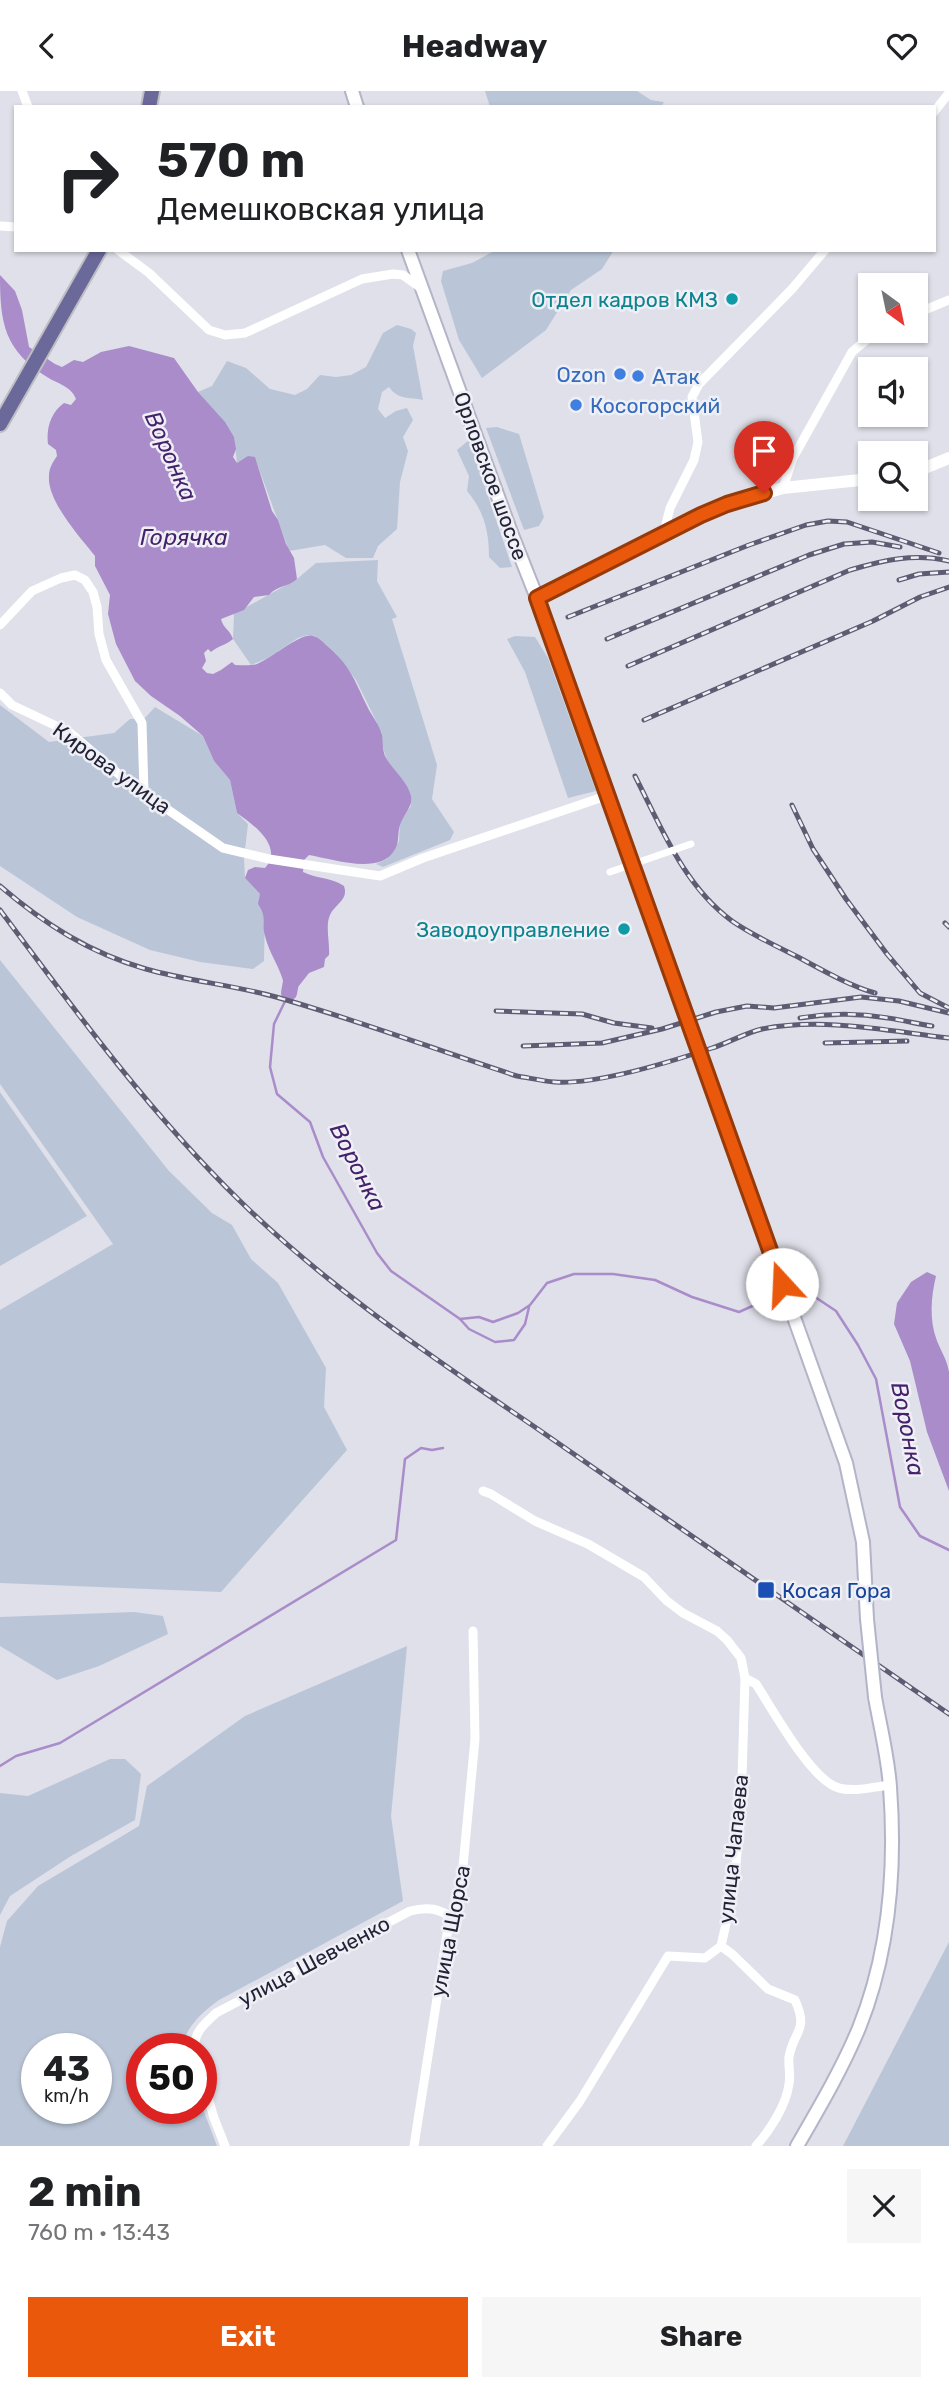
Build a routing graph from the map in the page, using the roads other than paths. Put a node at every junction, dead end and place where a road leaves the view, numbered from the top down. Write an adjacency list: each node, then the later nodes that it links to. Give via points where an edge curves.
1 (949, 93): 2 (street)
2 (936, 109)
3 (98, 252): 11 (main road)
4 (121, 252): 7 (street, via 209,330 225,335 245,333 362,279 403,275)
5 (409, 252): 7 (main road, Орловское шоссе)
6 (823, 252): 16 (street, via 699,384 692,397 698,442 694,460 670,508)
7 (422, 289): 17 (main road, Орловское шоссе)
8 (949, 300): 9 (street)
9 (928, 309)
10 (863, 343): 15 (street, via 852,352 793,458)
11 (0, 424)
12 (949, 458): 13 (main road)
13 (928, 467)
14 (858, 480): 15 (main road)
15 (783, 488): 16 (main road, via 727,504)
16 (663, 536): 17 (main road)
17 (537, 598): 21 (main road, Орловское шоссе)
18 (0, 625): 20 (street, via 32,591 75,575 85,580 97,607 106,660 142,723)
19 (0, 693): 20 (street, Кирова улица, via 12,705 69,732)
20 (144, 793): 21 (street, Кирова улица, via 223,848 380,876)
21 (606, 796): 27 (main road, Орловское шоссе, bridge, via 846,1464 863,1542 875,1697)
22 (691, 845): 23 (street, bridge)
23 (610, 872)
24 (483, 1491): 26 (street, via 644,1577 667,1601 727,1640 741,1658)
25 (473, 1631): 28 (street, улица Щорса, via 475,1739)
26 (745, 1678): 27 (street, via 756,1684 815,1770 836,1787); 29 (street, улица Чапаева, via 741,1813 733,1893)
27 (890, 1785): 36 (main road, Орловское шоссе, via 891,1842 881,1957 859,2028)
28 (454, 1918): 30 (street, улица Шевченко, via 438,1909 410,1911 216,2013); 33 (street, улица Щорса, via 447,1934)
29 (721, 1946): 34 (street, улица Чапаева, via 705,1958 668,1956 580,2101); 35 (street, via 768,1989 795,2000 801,2015 789,2056 789,2086 772,2128)
30 (197, 2033)
31 (216, 2124): 32 (street)
32 (225, 2146)
33 (414, 2146)
34 (547, 2146)
35 (756, 2146)
36 (797, 2146)

